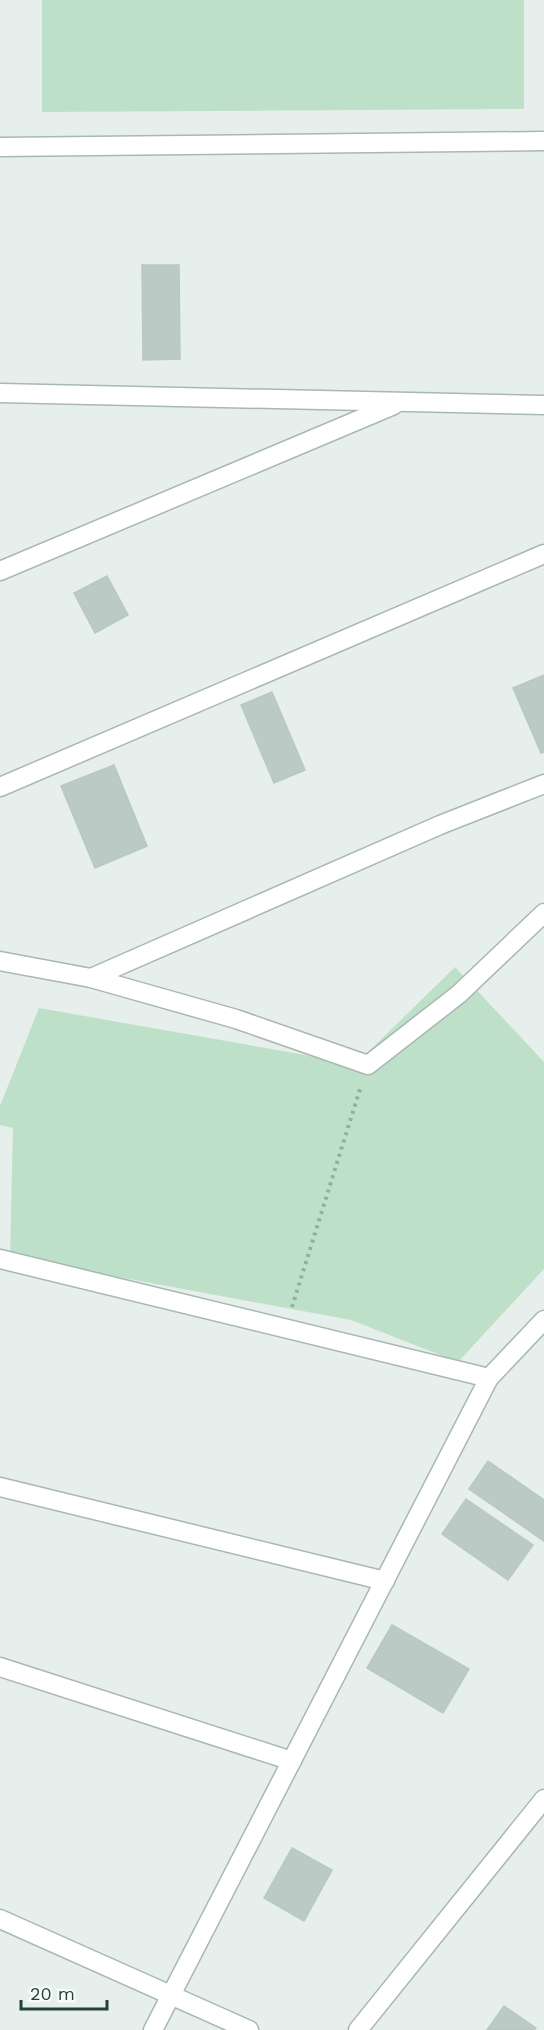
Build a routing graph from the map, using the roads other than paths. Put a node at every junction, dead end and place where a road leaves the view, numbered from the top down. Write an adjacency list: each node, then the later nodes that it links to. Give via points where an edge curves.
1 (544, 141): 2 (street)
2 (0, 147)
3 (0, 393): 4 (street)
4 (401, 402): 5 (street); 7 (street)
5 (544, 405)
6 (544, 554): 9 (street)
7 (0, 571)
8 (544, 784): 12 (street, via 440,825)
9 (0, 787)
10 (544, 913): 12 (street, via 459,994 368,1065 236,1019)
11 (0, 961): 12 (street)
12 (91, 978)
13 (0, 1259): 15 (street)
14 (544, 1320): 15 (street)
15 (489, 1378): 17 (street)
16 (0, 1487): 17 (street)
17 (385, 1581): 19 (street)
18 (0, 1666): 19 (street)
19 (292, 1761): 22 (street)
20 (544, 1799): 25 (street)
21 (0, 1919): 22 (street)
22 (171, 1995): 23 (street); 24 (street)
23 (153, 2030)
24 (249, 2030)
25 (358, 2030)

